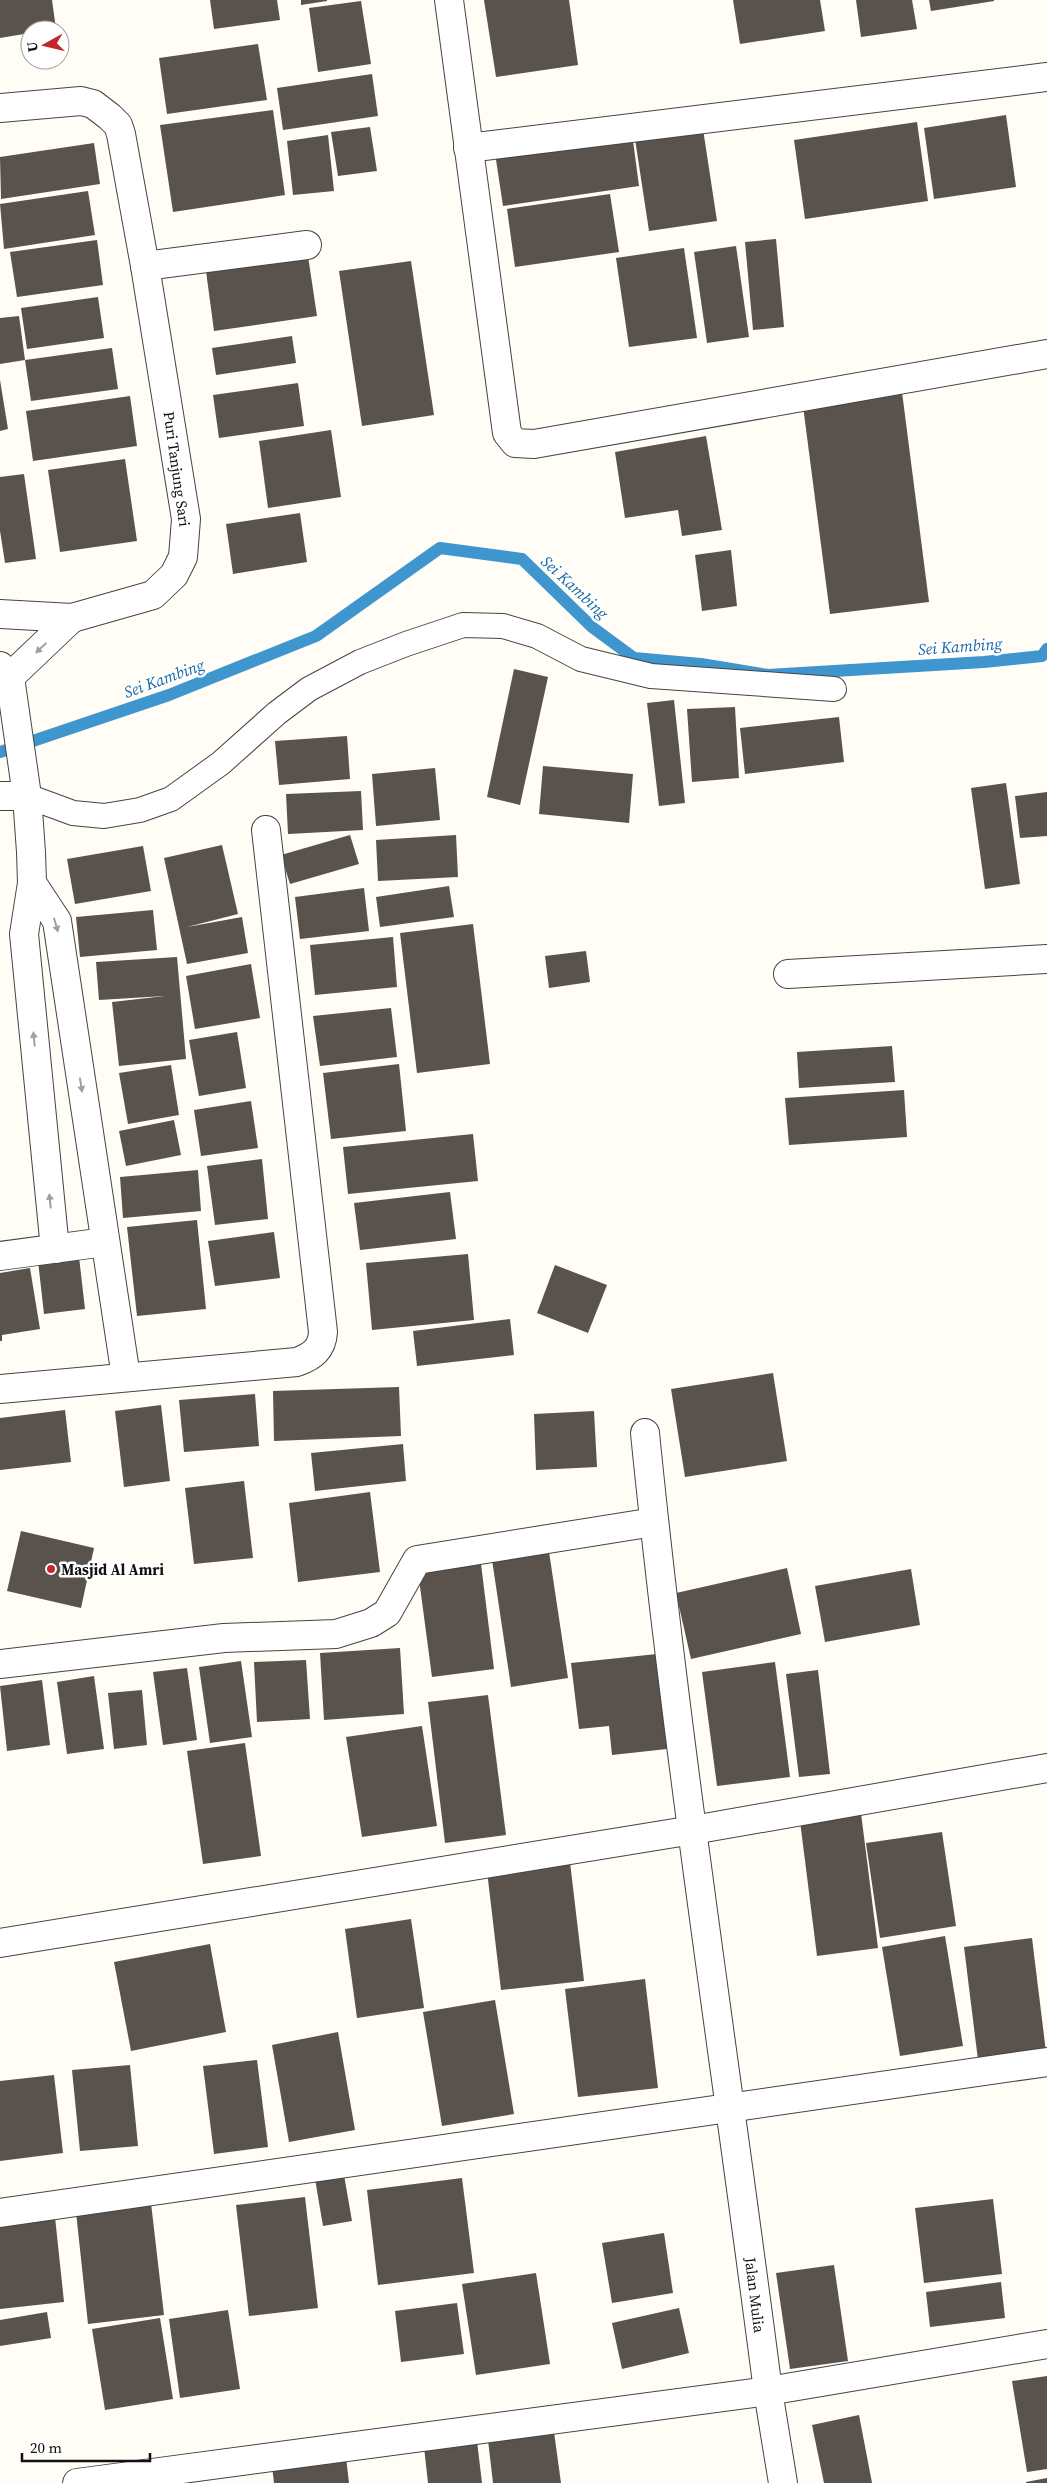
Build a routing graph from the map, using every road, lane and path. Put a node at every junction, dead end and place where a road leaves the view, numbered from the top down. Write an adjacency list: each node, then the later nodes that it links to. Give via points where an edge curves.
1 (449, 0): 4 (street)
2 (1047, 77): 4 (street)
3 (0, 108): 6 (street, Puri Tanjung Sari, via 81,101 92,104 118,125)
4 (468, 148): 7 (street, via 507,433 515,443 534,444)
5 (307, 245): 6 (street)
6 (145, 266): 9 (street, Puri Tanjung Sari, via 186,520 183,557 174,576 153,595)
7 (1047, 354)
8 (0, 614): 9 (street, Puri Tanjung Sari)
9 (72, 618): 10 (street, one-way to 10)
10 (5, 672): 13 (street, via 15,706)
11 (834, 689): 13 (lane, via 650,676 581,659 537,636 502,626 463,625 360,662 309,689 222,762 171,799 140,810 104,816 74,813)
12 (0, 796): 13 (street)
13 (27, 796): 15 (street)
14 (266, 830): 21 (street, via 322,1342 318,1350 297,1362)
15 (32, 883): 18 (street, one-way to 18, via 56,921); 19 (street, one-way to 15, via 24,934)
16 (1047, 959): 17 (street)
17 (788, 974)
18 (105, 1242): 19 (street); 21 (street)
19 (55, 1249): 20 (street)
20 (0, 1256)
21 (126, 1377): 22 (street)
22 (0, 1389)
23 (645, 1433): 24 (street, Jalan Mulia)
24 (654, 1522): 25 (street, via 417,1560 386,1613 371,1623 336,1634 224,1638); 27 (street, Jalan Mulia)
25 (0, 1664)
26 (1047, 1768): 27 (street)
27 (693, 1830): 28 (street); 30 (street, Jalan Mulia)
28 (0, 1943)
29 (1047, 2062): 30 (street)
30 (731, 2107): 31 (street); 33 (street, Jalan Mulia)
31 (0, 2213)
32 (1047, 2344): 33 (street)
33 (768, 2391): 34 (street); 35 (street, Jalan Mulia)
34 (77, 2483)
35 (783, 2483)

